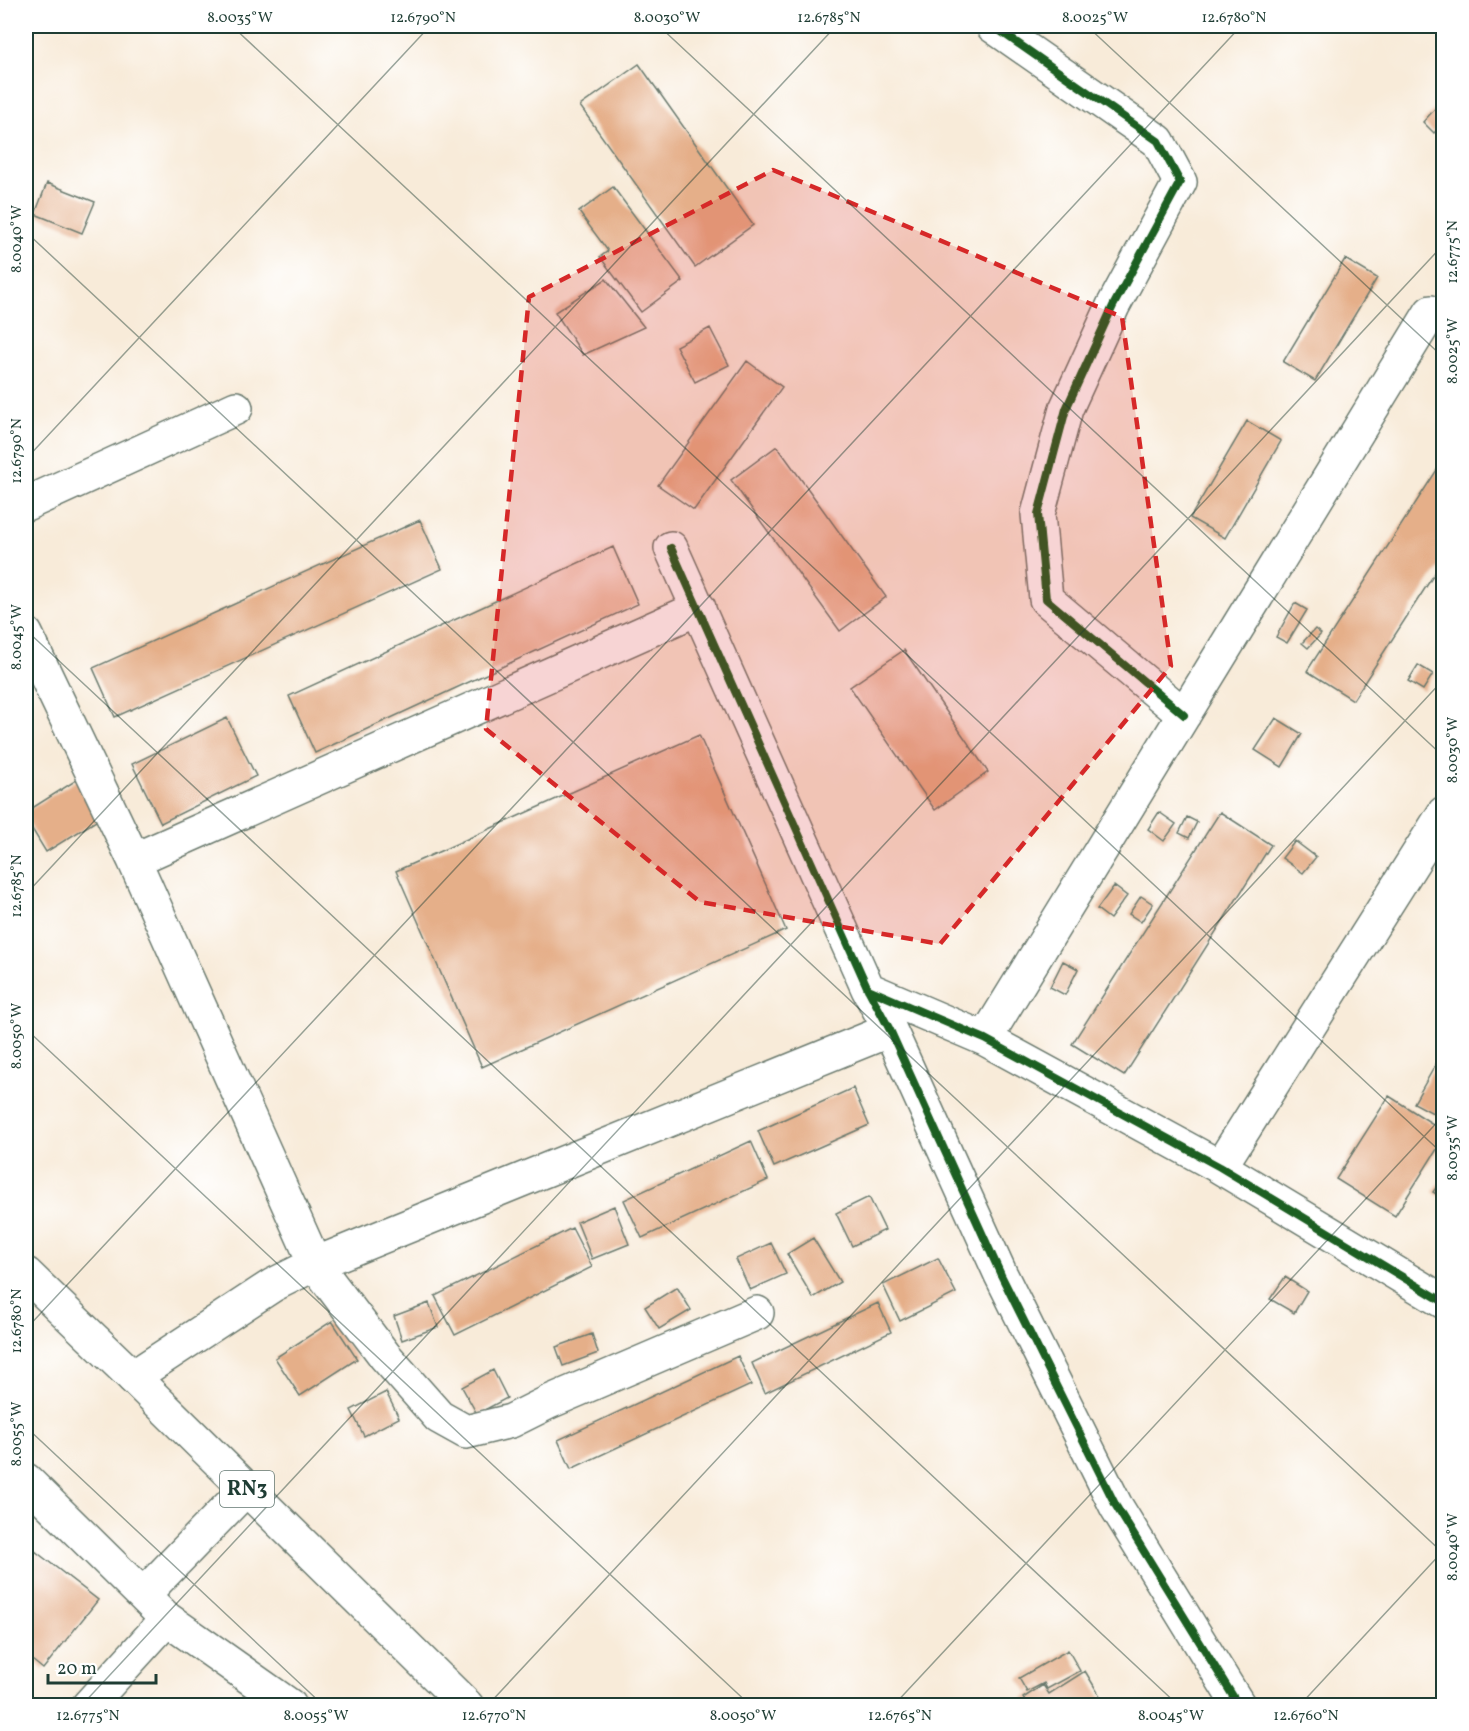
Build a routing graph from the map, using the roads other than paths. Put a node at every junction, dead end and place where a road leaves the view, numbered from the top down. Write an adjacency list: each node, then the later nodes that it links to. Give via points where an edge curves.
1 (993, 26): 8 (main road, via 1158,141 1180,182 1113,306 1066,409 1038,514 1046,599)
2 (1431, 312): 8 (main road)
3 (237, 408): 4 (main road)
4 (26, 504)
5 (671, 548): 6 (main road)
6 (699, 608): 10 (main road); 11 (main road)
7 (26, 634): 10 (main road)
8 (1184, 715): 13 (main road)
9 (1443, 813): 14 (main road)
10 (134, 860): 15 (main road)
11 (868, 989): 12 (main road); 13 (main road)
12 (890, 1030): 15 (main road); 27 (main road, via 1001,1275 1116,1506)
13 (985, 1039): 14 (main road)
14 (1220, 1167): 17 (main road)
15 (315, 1264): 18 (main road, via 385,1356 439,1417 466,1432 511,1421); 19 (main road, via 273,1285)
16 (26, 1274): 19 (main road, RN3)
17 (1443, 1302)
18 (757, 1313)
19 (133, 1377): 21 (main road, RN3)
20 (26, 1480): 22 (main road)
21 (246, 1488): 22 (main road); 26 (main road, RN3)
22 (144, 1594): 23 (main road)
23 (166, 1619): 24 (main road); 25 (main road)
24 (88, 1706)
25 (290, 1706)
26 (467, 1706)
27 (1239, 1706)

